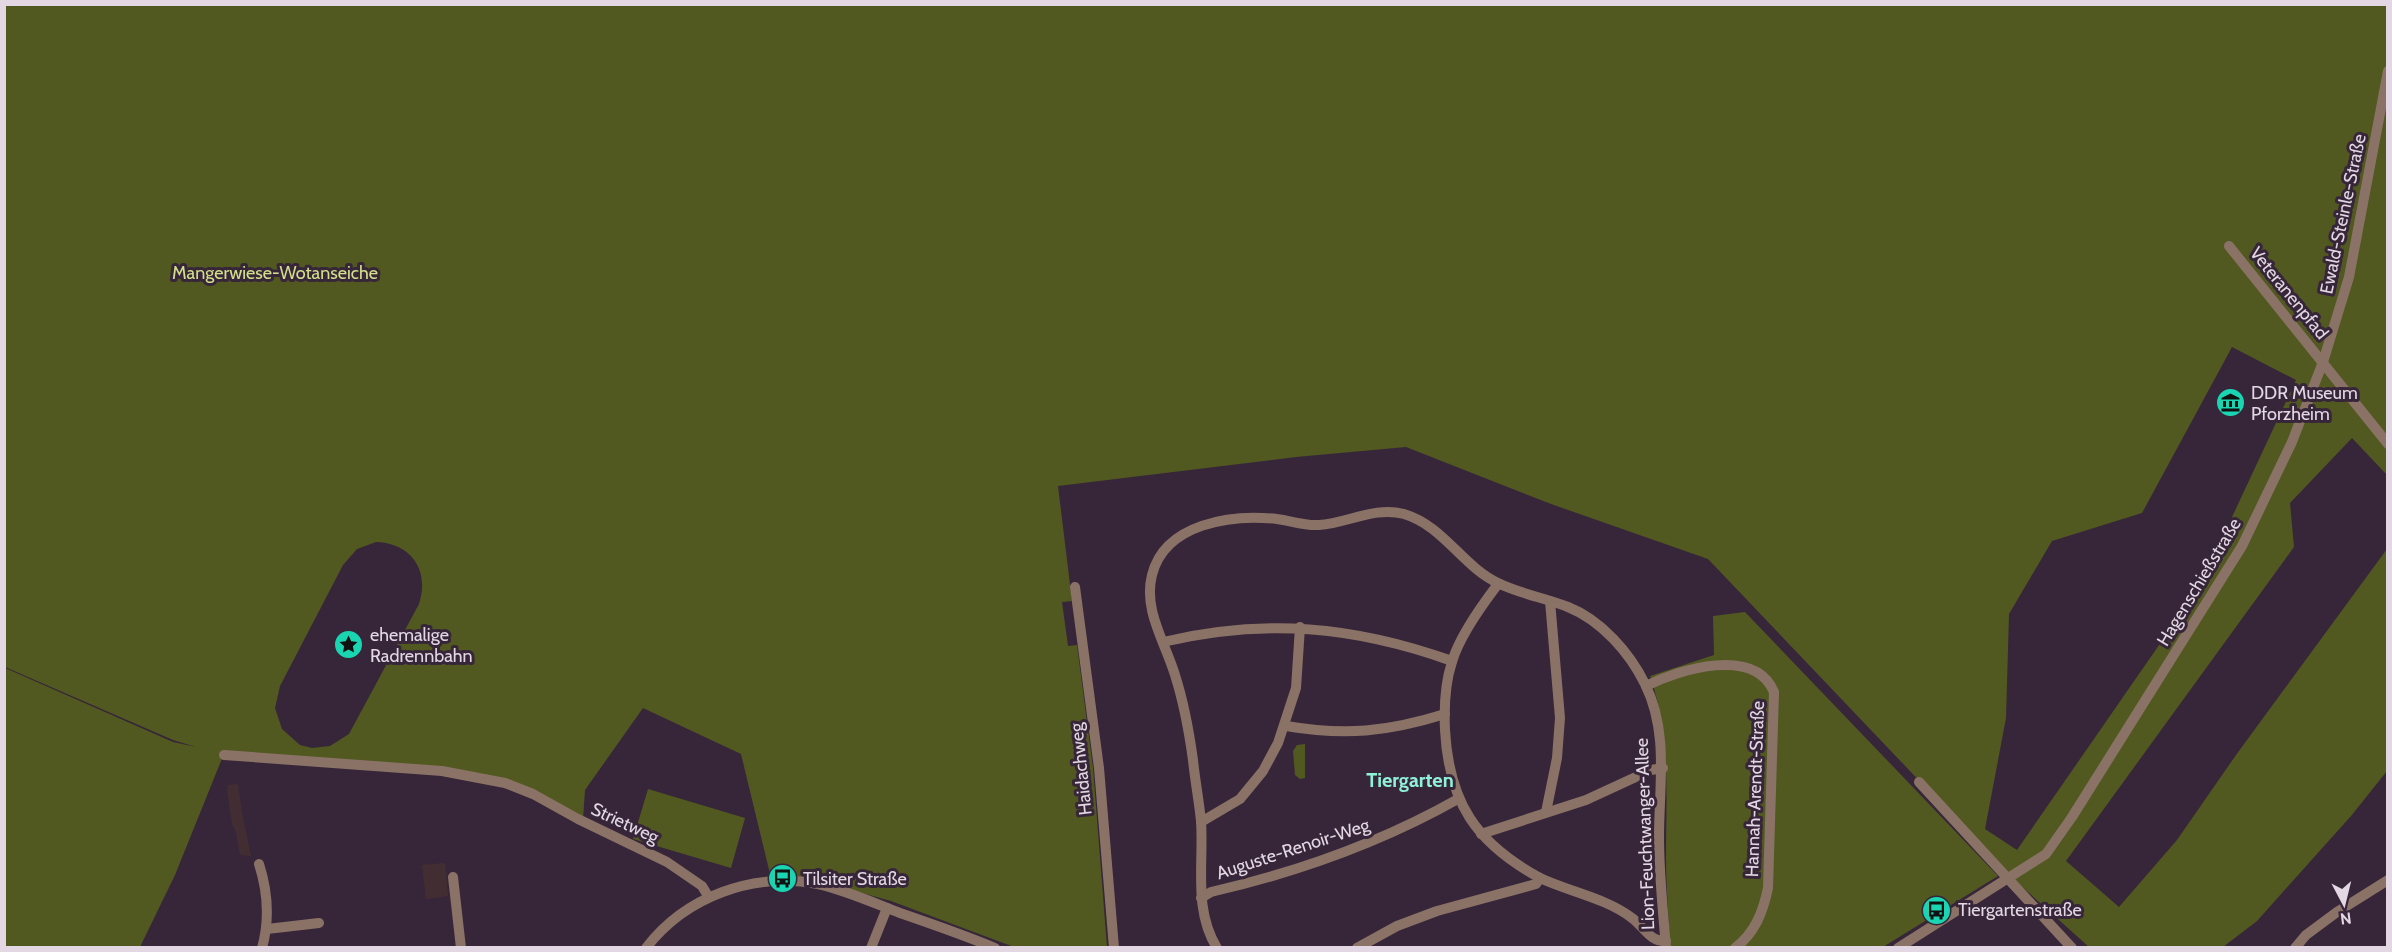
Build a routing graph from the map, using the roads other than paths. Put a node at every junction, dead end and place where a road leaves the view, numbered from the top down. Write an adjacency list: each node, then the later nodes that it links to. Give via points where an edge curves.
1 (2388, 71): 3 (street, Ewald-Steinle-Straße, via 2357,245)
2 (2229, 246): 3 (street, Veteranenpfad)
3 (2323, 362): 4 (street); 24 (street, Hagenschießstraße, via 2292,442 2242,546 2066,826 2046,854)
4 (2388, 444)
5 (1498, 584): 7 (street, Lion-Feuchtwanger-Allee); 9 (street, Lion-Feuchtwanger-Allee, via 1442,535 1405,514 1371,513 1308,526 1276,519 1219,522 1178,538 1158,561 1150,598 1151,613); 10 (street, Lion-Feuchtwanger-Allee)
6 (1075, 587): 37 (street, Haidachweg, via 1099,768)
7 (1550, 601): 11 (street, Lion-Feuchtwanger-Allee, via 1589,619 1613,639); 18 (street, via 1560,718)
8 (1300, 627): 9 (street, via 1244,628); 10 (street, via 1379,639); 13 (street, via 1296,688)
9 (1163, 642): 19 (street, Lion-Feuchtwanger-Allee, via 1185,713)
10 (1452, 661): 12 (street, Lion-Feuchtwanger-Allee)
11 (1646, 686): 15 (street, Lion-Feuchtwanger-Allee); 40 (street, Hannah-Arendt-Straße, via 1690,670 1742,665 1759,671 1774,692 1768,888 1764,911)
12 (1444, 714): 13 (street, via 1394,729 1312,730); 17 (street, Lion-Feuchtwanger-Allee, via 1447,761)
13 (1286, 726): 19 (street, via 1263,771 1240,799)
14 (224, 755): 26 (street, Strietweg, via 442,771 505,783 668,862 702,886)
15 (1663, 768): 18 (street); 31 (street, Lion-Feuchtwanger-Allee, via 1659,836)
16 (1919, 782): 24 (street)
17 (1458, 799): 20 (street, Lion-Feuchtwanger-Allee); 27 (street, Auguste-Renoir-Weg, via 1374,842)
18 (1546, 812): 20 (street)
19 (1201, 822): 27 (street, Lion-Feuchtwanger-Allee)
20 (1481, 834): 23 (street, Lion-Feuchtwanger-Allee, via 1508,859)
21 (259, 864): 30 (street, via 265,883)
22 (453, 877): 33 (street)
23 (1540, 878): 31 (street, Lion-Feuchtwanger-Allee, via 1610,906 1632,918 1652,939); 39 (street, via 1536,884 1397,926)
24 (2007, 879): 41 (street, Hagenschießstraße); 42 (street)
25 (2387, 881): 43 (street, via 2337,912)
26 (708, 896): 28 (street, via 735,887 789,881 818,884); 34 (street, via 673,918)
27 (1202, 898): 38 (street, Lion-Feuchtwanger-Allee, via 1202,916)
28 (888, 908): 35 (street); 36 (street)
29 (319, 923): 30 (street)
30 (267, 929): 32 (street)
31 (1666, 944)
32 (262, 948)
33 (461, 948)
34 (646, 948)
35 (871, 948)
36 (995, 948)
37 (1114, 948)
38 (1217, 948)
39 (1357, 948)
40 (1735, 948)
41 (1898, 948)
42 (2072, 948)
43 (2295, 948)

